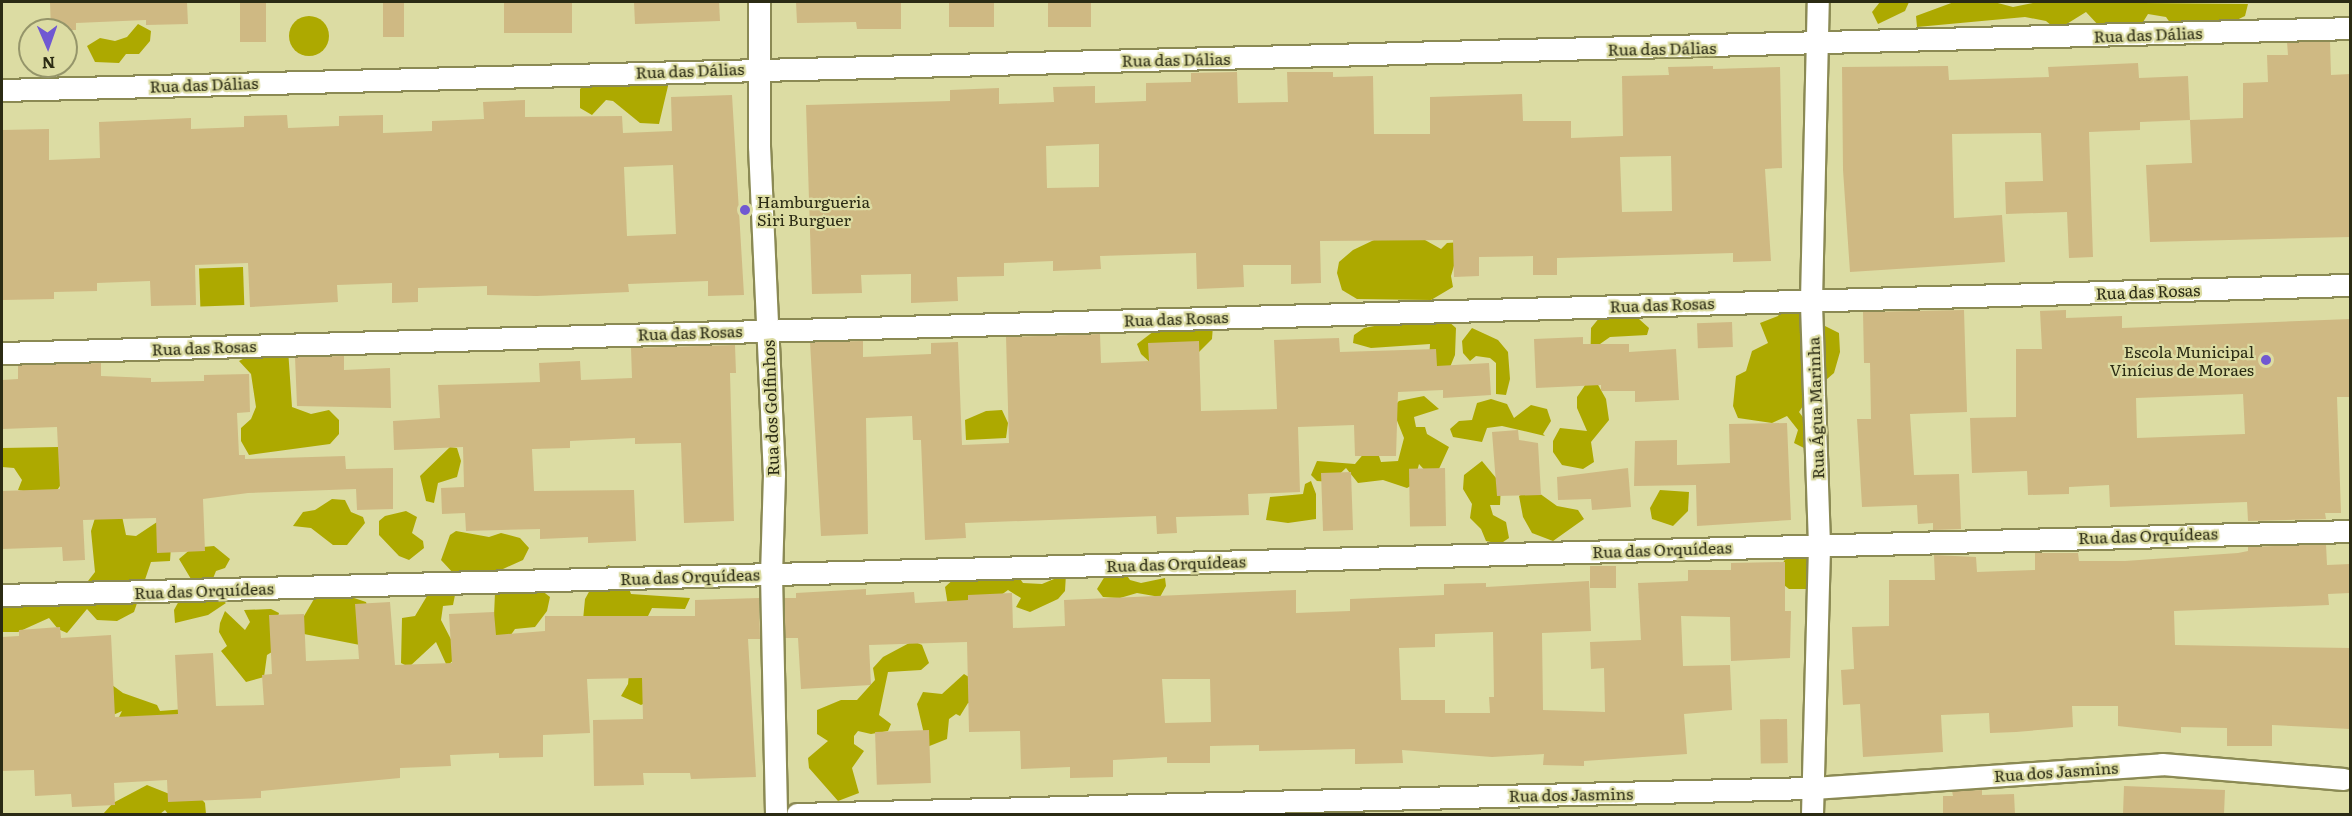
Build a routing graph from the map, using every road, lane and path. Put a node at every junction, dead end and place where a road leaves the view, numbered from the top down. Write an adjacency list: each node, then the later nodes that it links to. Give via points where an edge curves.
1 (759, 2): 5 (street, Rua dos Golfinhos)
2 (1818, 2): 4 (street, Rua Água Marinha)
3 (2350, 28): 4 (street, Rua das Dálias)
4 (1819, 44): 5 (street, Rua das Dálias); 8 (street, Rua Água Marinha)
5 (759, 68): 6 (street, Rua das Dálias); 9 (street, Rua dos Golfinhos)
6 (2, 90)
7 (2350, 285): 8 (street, Rua das Rosas)
8 (1811, 300): 9 (street, Rua das Rosas); 12 (street, Rua Água Marinha)
9 (767, 330): 10 (street, Rua das Rosas); 13 (street, Rua dos Golfinhos, via 774,474)
10 (2, 353)
11 (2350, 531): 12 (street, Rua das Orquídeas)
12 (1820, 545): 13 (street, Rua das Orquídeas); 16 (street, Rua Água Marinha)
13 (771, 574): 14 (street, Rua das Orquídeas); 17 (street, Rua dos Golfinhos)
14 (2, 595)
15 (2343, 779): 16 (street, Rua dos Jasmins, via 2162,764)
16 (1813, 788): 18 (street, Rua dos Jasmins); 19 (street, Rua Água Marinha)
17 (776, 814)
18 (797, 814)
19 (1812, 814)

